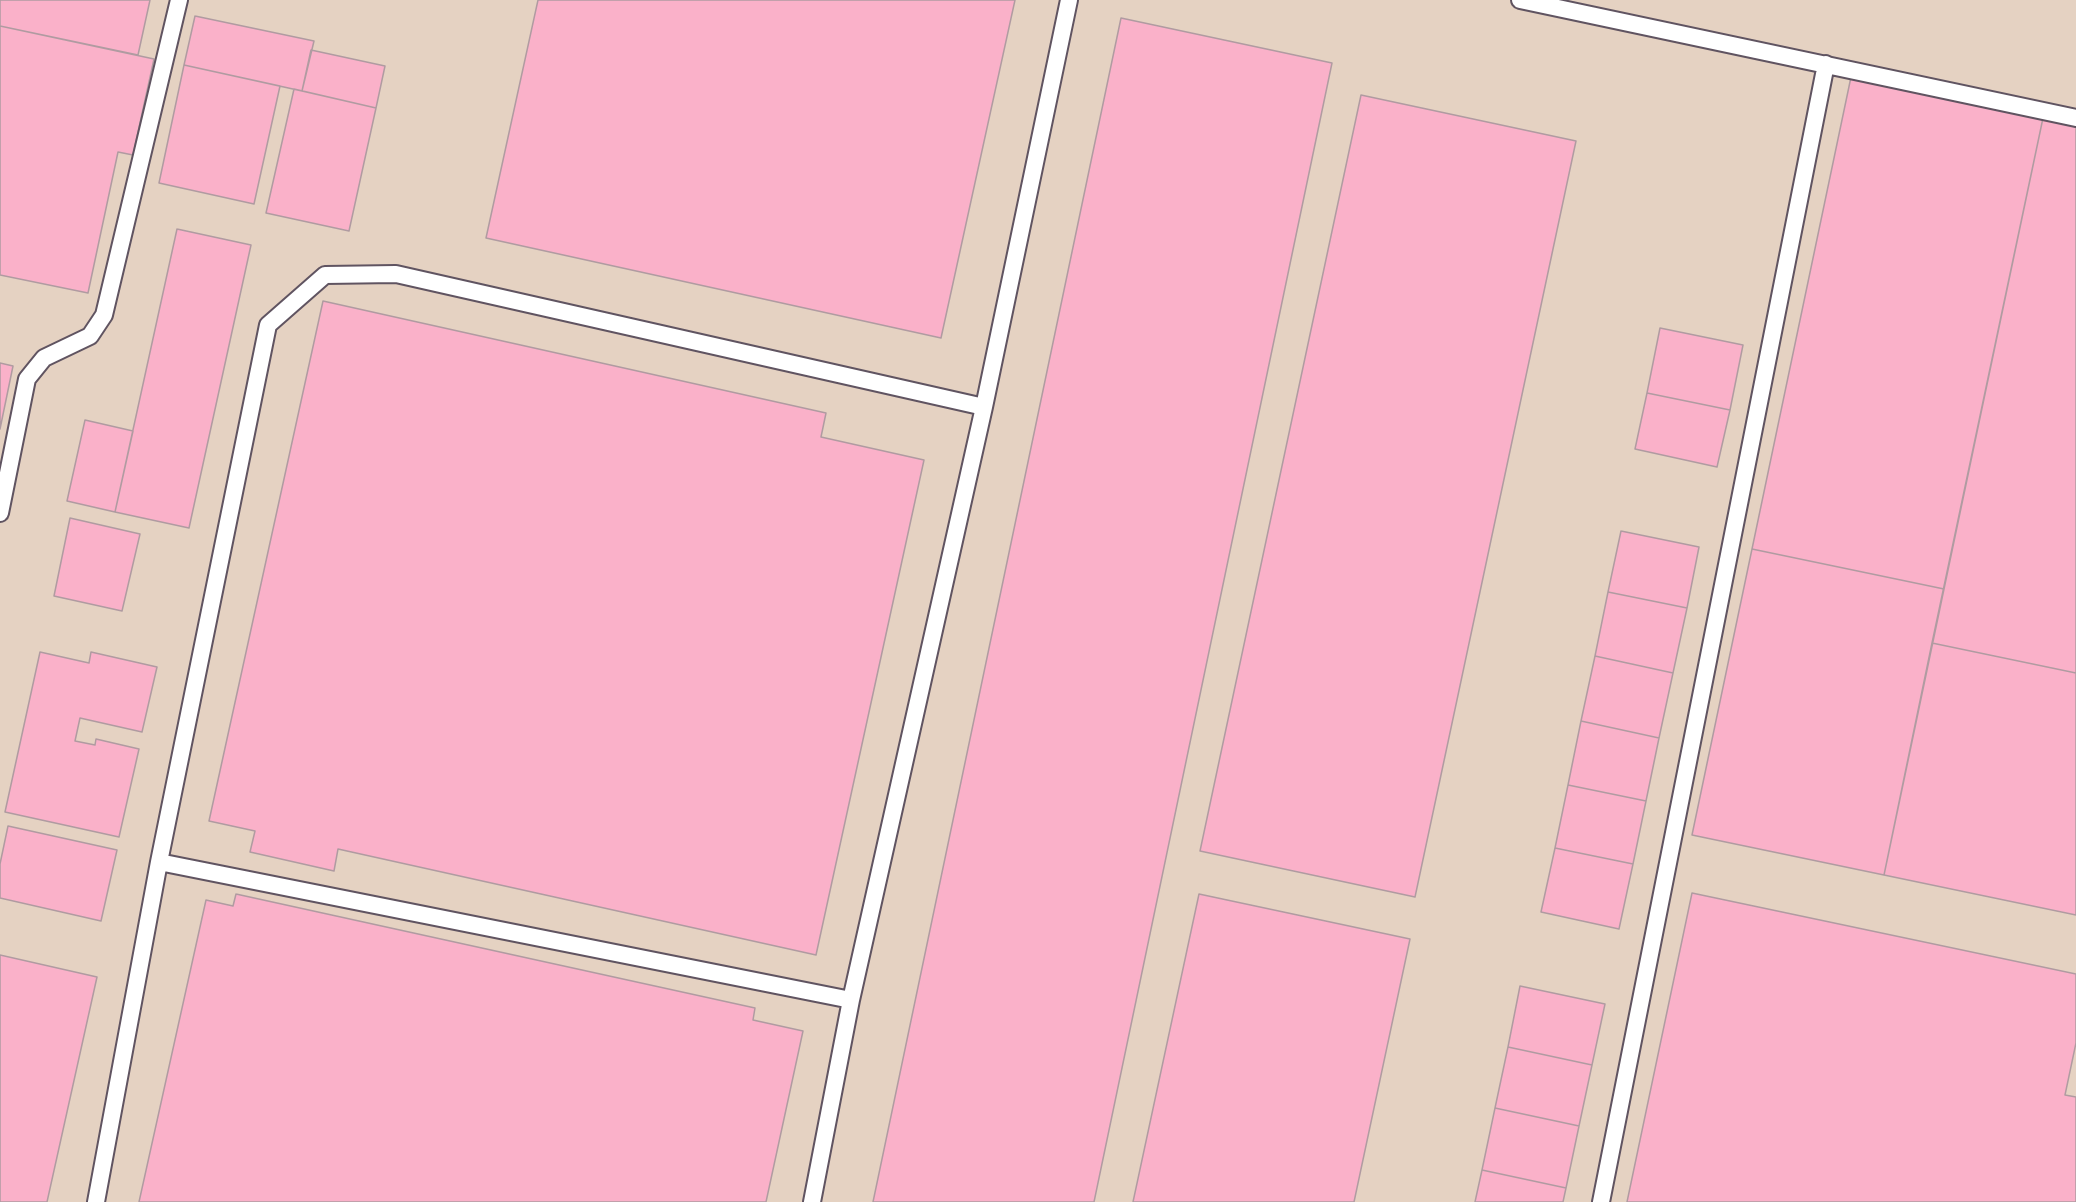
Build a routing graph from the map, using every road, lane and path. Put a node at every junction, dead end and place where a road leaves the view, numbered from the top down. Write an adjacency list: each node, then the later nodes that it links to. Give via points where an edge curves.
1 (179, 0): 7 (lane, via 104,315 90,336 44,358 27,379)
2 (1069, 0): 6 (lane)
3 (1520, 0): 4 (lane)
4 (1826, 64): 5 (lane); 12 (lane)
5 (2076, 118)
6 (984, 407): 8 (lane, via 396,274 325,275 268,325); 9 (lane)
7 (0, 513)
8 (159, 862): 9 (lane); 10 (lane)
9 (851, 1000): 11 (lane)
10 (96, 1202)
11 (812, 1202)
12 (1601, 1202)

